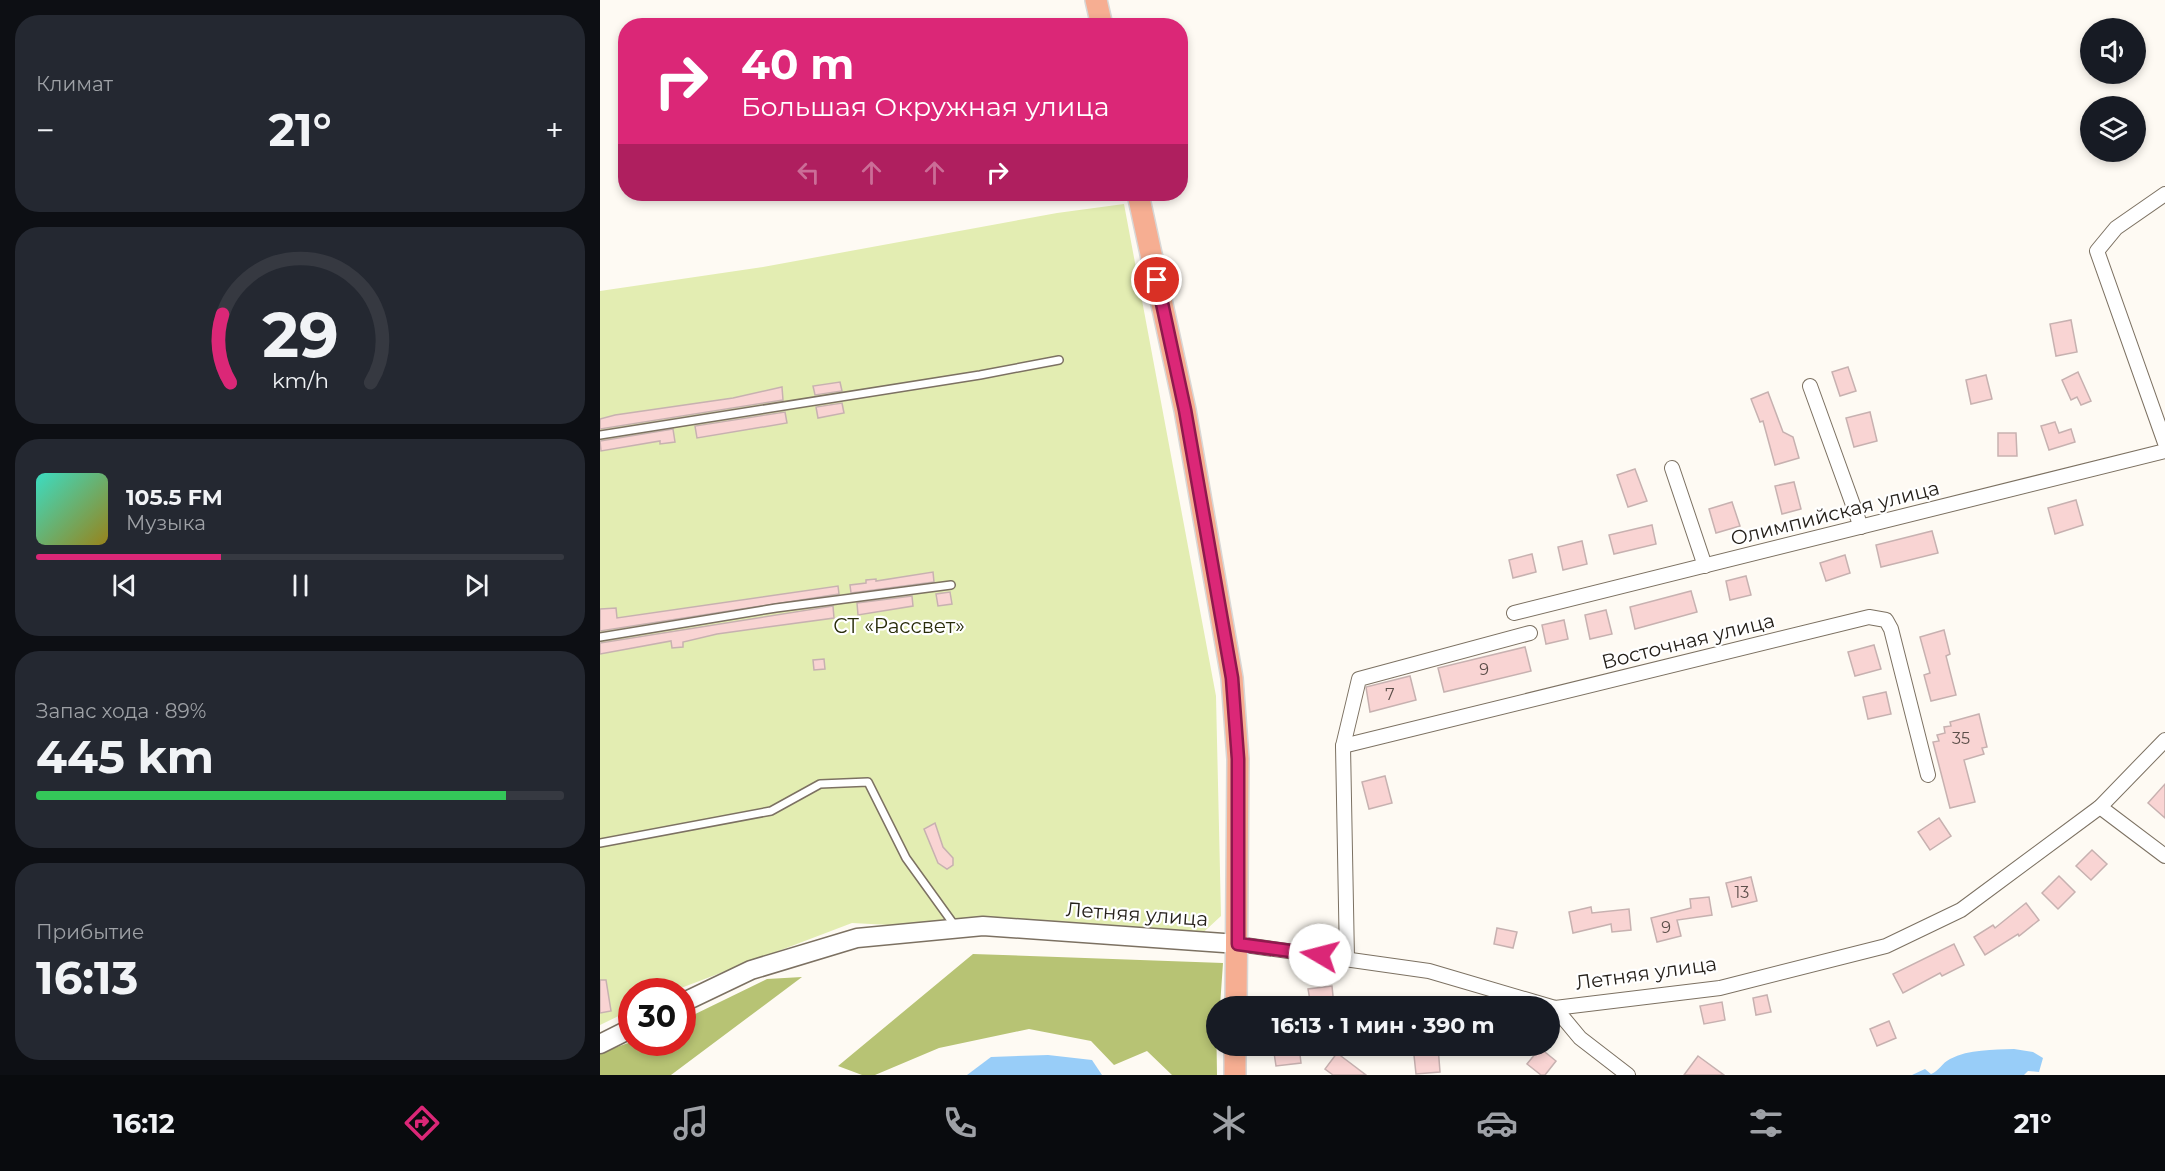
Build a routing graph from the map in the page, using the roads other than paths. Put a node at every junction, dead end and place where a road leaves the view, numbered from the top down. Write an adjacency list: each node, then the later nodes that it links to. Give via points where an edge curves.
1 (1096, 0): 2 (main road)
2 (1100, 18)
3 (2165, 194): 8 (street, via 2116,228 2097,252)
4 (1140, 201): 24 (main road, via 1185,410 1232,678 1238,759)
5 (1059, 360): 7 (lane)
6 (1810, 386): 11 (street)
7 (600, 435)
8 (2165, 443)
9 (2165, 451): 11 (street, Олимпийская улица)
10 (1672, 468): 12 (street)
11 (1861, 527): 12 (street, Олимпийская улица)
12 (1705, 566): 14 (street, Олимпийская улица)
13 (951, 585): 16 (lane)
14 (1514, 613)
15 (1530, 633): 18 (street, via 1359,679)
16 (600, 637)
17 (2165, 740): 20 (street, Летняя улица)
18 (1343, 746): 19 (street, Восточная улица, via 1869,617 1886,620 1891,630); 25 (street)
19 (1928, 775)
20 (2100, 807): 22 (street); 29 (street, Летняя улица, via 1961,910 1886,946 1720,988)
21 (600, 843): 23 (lane, via 771,811 820,784 868,782 906,858)
22 (2165, 856)
23 (957, 929): 24 (street, Летняя улица, via 983,926); 26 (street, Летняя улица, via 857,938 750,970)
24 (1238, 944): 25 (street, Летняя улица); 27 (main road)
25 (1347, 959): 28 (street, Летняя улица, via 1429,971)
26 (696, 996)
27 (1236, 996)
28 (1514, 996)
29 (1560, 1007)
30 (1560, 1014): 35 (street, via 1580,1038)
31 (618, 1035): 32 (street)
32 (600, 1044)
33 (1235, 1056): 34 (main road)
34 (1235, 1075)
35 (1628, 1075)

